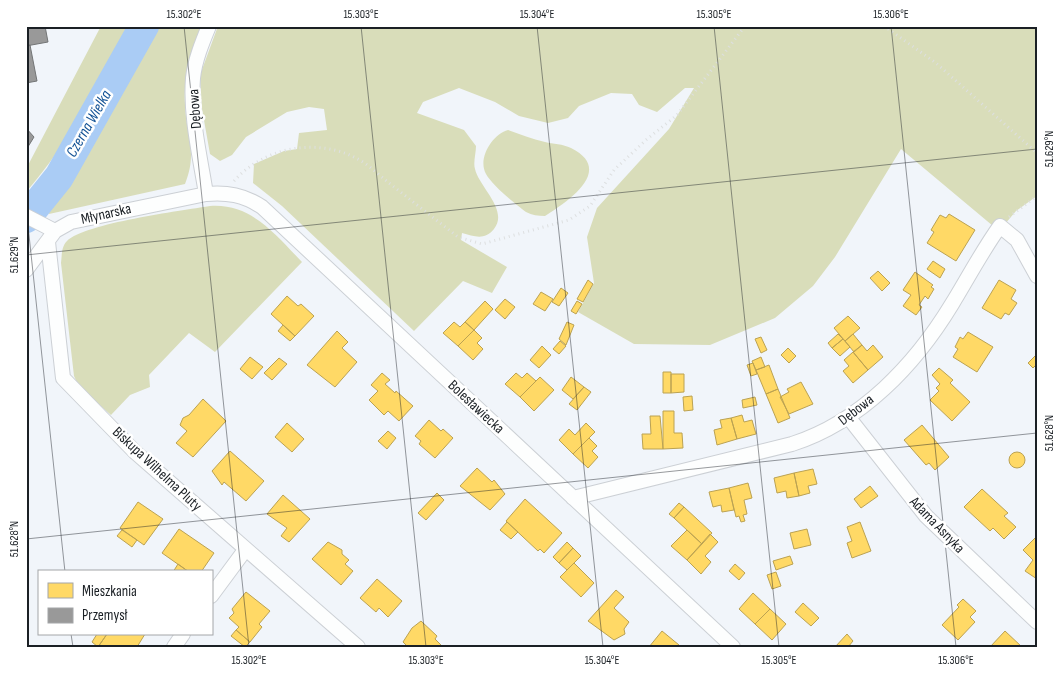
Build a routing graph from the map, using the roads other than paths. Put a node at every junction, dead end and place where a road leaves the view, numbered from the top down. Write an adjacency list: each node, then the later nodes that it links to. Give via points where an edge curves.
1 (209, 26): 2 (street, Dębowa, via 197,60 193,90)
2 (206, 194): 4 (street, Młynarska, via 82,220); 8 (street, Bolesławiecka, via 229,193 262,207)
3 (26, 216): 4 (street, via 42,224)
4 (52, 236): 5 (street, Młynarska); 9 (street, Biskupa Wilhelma Pluty, via 63,378 134,452)
5 (26, 270)
6 (1037, 276): 7 (street, Dębowa, via 1017,240 1000,226 927,341 885,386)
7 (849, 418): 8 (street, Dębowa, via 824,433 792,444); 11 (street, Adama Asnyka, via 936,528)
8 (573, 498): 15 (street, Bolesławiecka)
9 (246, 550): 10 (street); 14 (street, Biskupa Wilhelma Pluty)
10 (212, 595)
11 (1037, 622)
12 (182, 636): 13 (street)
13 (174, 647)
14 (358, 647)
15 (734, 647)

